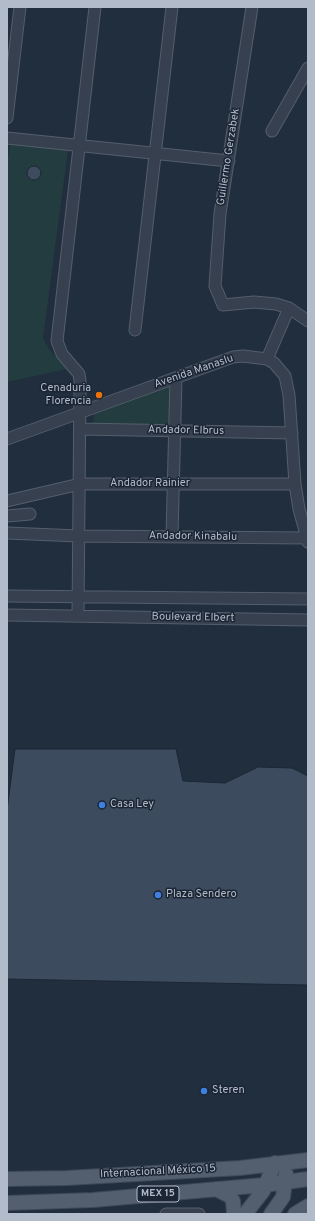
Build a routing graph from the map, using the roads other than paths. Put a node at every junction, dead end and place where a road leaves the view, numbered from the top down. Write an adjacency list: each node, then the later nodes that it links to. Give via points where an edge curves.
1 (20, 7): 6 (street)
2 (95, 7): 9 (street)
3 (172, 7): 10 (street)
4 (252, 7): 11 (street, Guillermo Gerzabek)
5 (308, 68): 7 (street)
6 (7, 118)
7 (272, 131)
8 (7, 138): 9 (street)
9 (78, 145): 10 (street); 17 (street, via 57,341 62,354 79,374)
10 (156, 154): 11 (street); 14 (street)
11 (229, 161): 12 (street, Guillermo Gerzabek, via 220,214 215,286 223,305 254,302)
12 (289, 308): 13 (street); 15 (street)
13 (308, 321)
14 (135, 330)
15 (267, 359): 16 (street, Avenida Manaslu, via 233,357); 20 (street, via 285,376 290,395)
16 (176, 378): 17 (street, Avenida Manaslu); 19 (street)
17 (80, 414): 18 (street); 21 (street, Avenida Manaslu)
18 (80, 429): 19 (street, Andador Elbrus); 22 (street)
19 (175, 431): 20 (street, Andador Elbrus); 23 (street)
20 (292, 433): 24 (street)
21 (7, 439)
22 (80, 484): 23 (street, Andador Rainier); 25 (street, Andador Rainier); 29 (street)
23 (173, 484): 24 (street, Andador Rainier); 30 (street)
24 (295, 484): 31 (street)
25 (7, 501)
26 (30, 514): 27 (street)
27 (7, 516)
28 (7, 533): 29 (street, Andador Kinabalu)
29 (79, 536): 30 (street, Andador Kinabalu); 33 (street)
30 (172, 536): 31 (street, Andador Kinabalu)
31 (307, 540)
32 (7, 596): 33 (street, Boulevard Elbert)
33 (78, 597): 34 (street, Boulevard Elbert); 36 (street)
34 (308, 599)
35 (7, 615): 36 (street, Boulevard Elbert)
36 (78, 616): 37 (street, Boulevard Elbert)
37 (308, 620)
38 (308, 1160): 39 (main road, Internacional México 15 / MEX 15)
39 (290, 1162): 40 (main road, Internacional México 15 / MEX 15); 43 (main road)
40 (275, 1163): 41 (main road, Internacional México 15 / MEX 15, via 240,1168 67,1178); 44 (main road)
41 (7, 1178)
42 (308, 1179): 43 (main road, Internacional México 15 / MEX 15)
43 (284, 1183): 44 (main road, Internacional México 15 / MEX 15); 52 (main road, via 282,1197)
44 (264, 1185): 45 (main road, Internacional México 15 / MEX 15); 51 (main road, via 263,1191)
45 (215, 1189): 46 (main road, Internacional México 15 / MEX 15, via 93,1200); 50 (main road, via 230,1196)
46 (7, 1203)
47 (308, 1206): 53 (main road)
48 (166, 1214): 49 (street)
49 (199, 1214)
50 (234, 1214)
51 (245, 1214)
52 (271, 1214)
53 (295, 1214)

